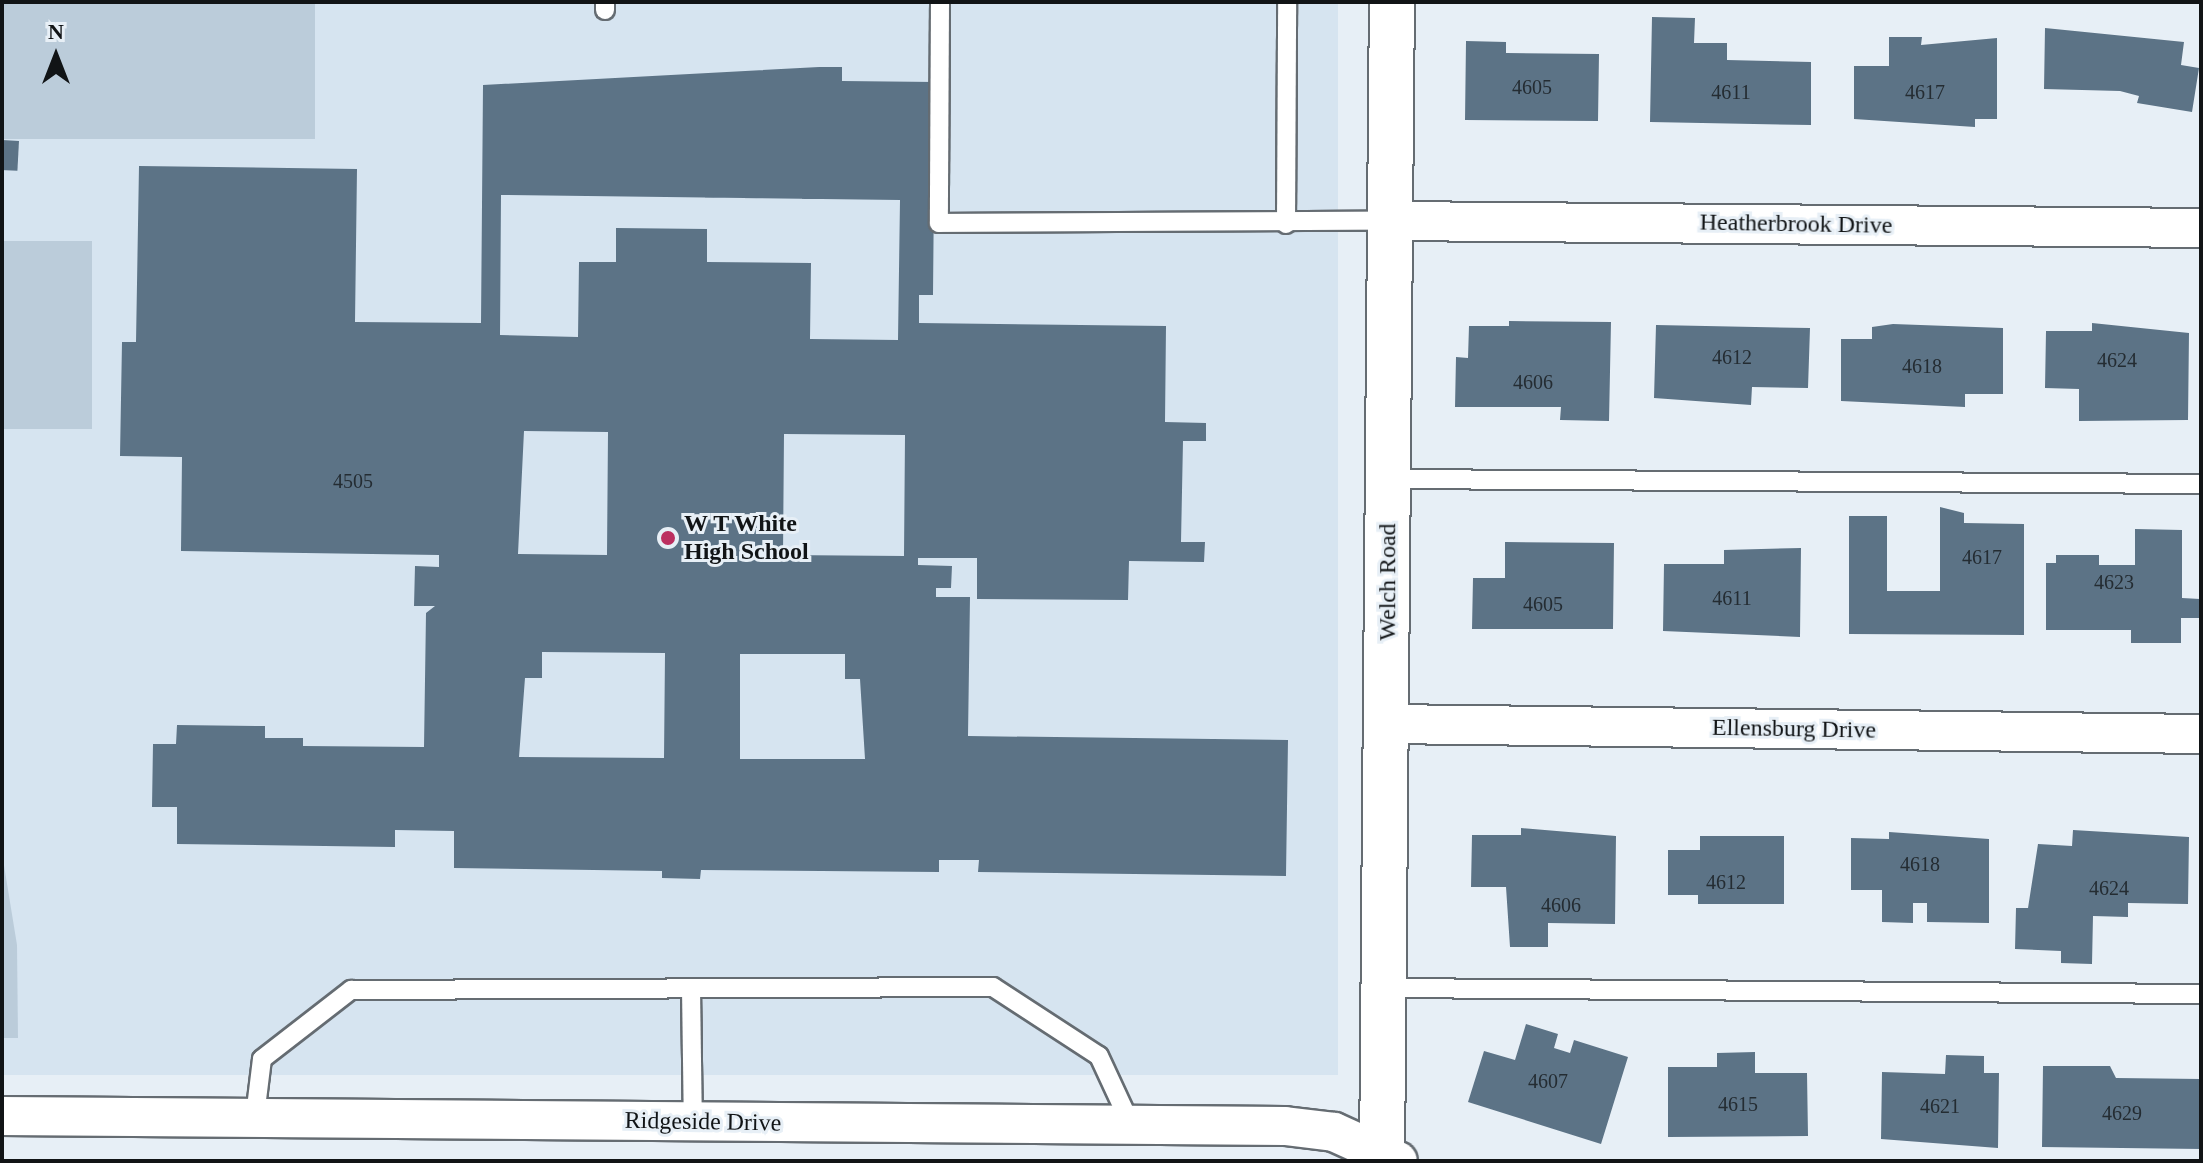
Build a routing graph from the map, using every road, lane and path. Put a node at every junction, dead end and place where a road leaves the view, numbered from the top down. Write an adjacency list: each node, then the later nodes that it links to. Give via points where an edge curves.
1 (940, 2): 5 (lane, via 939,223)
2 (1287, 2): 5 (lane)
3 (1392, 2): 4 (street, Welch Road)
4 (1390, 221): 5 (lane); 6 (street, Heatherbrook Drive); 7 (street, Welch Road)
5 (1286, 224)
6 (2201, 228)
7 (1388, 479): 8 (lane); 9 (street, Welch Road)
8 (2201, 484)
9 (1386, 724): 10 (street, Ellensburg Drive); 12 (street, Welch Road)
10 (2201, 734)
11 (691, 988): 15 (lane, via 351,990 262,1059); 16 (lane); 17 (lane, via 993,987 1099,1056)
12 (1384, 988): 13 (lane); 18 (street, Welch Road)
13 (2201, 994)
14 (2, 1116): 15 (street, Ridgeside Drive)
15 (255, 1116): 16 (street, Ridgeside Drive)
16 (693, 1123): 17 (street, Ridgeside Drive)
17 (1131, 1125): 18 (street, Ridgeside Drive, via 1285,1126 1334,1132)
18 (1387, 1157)

